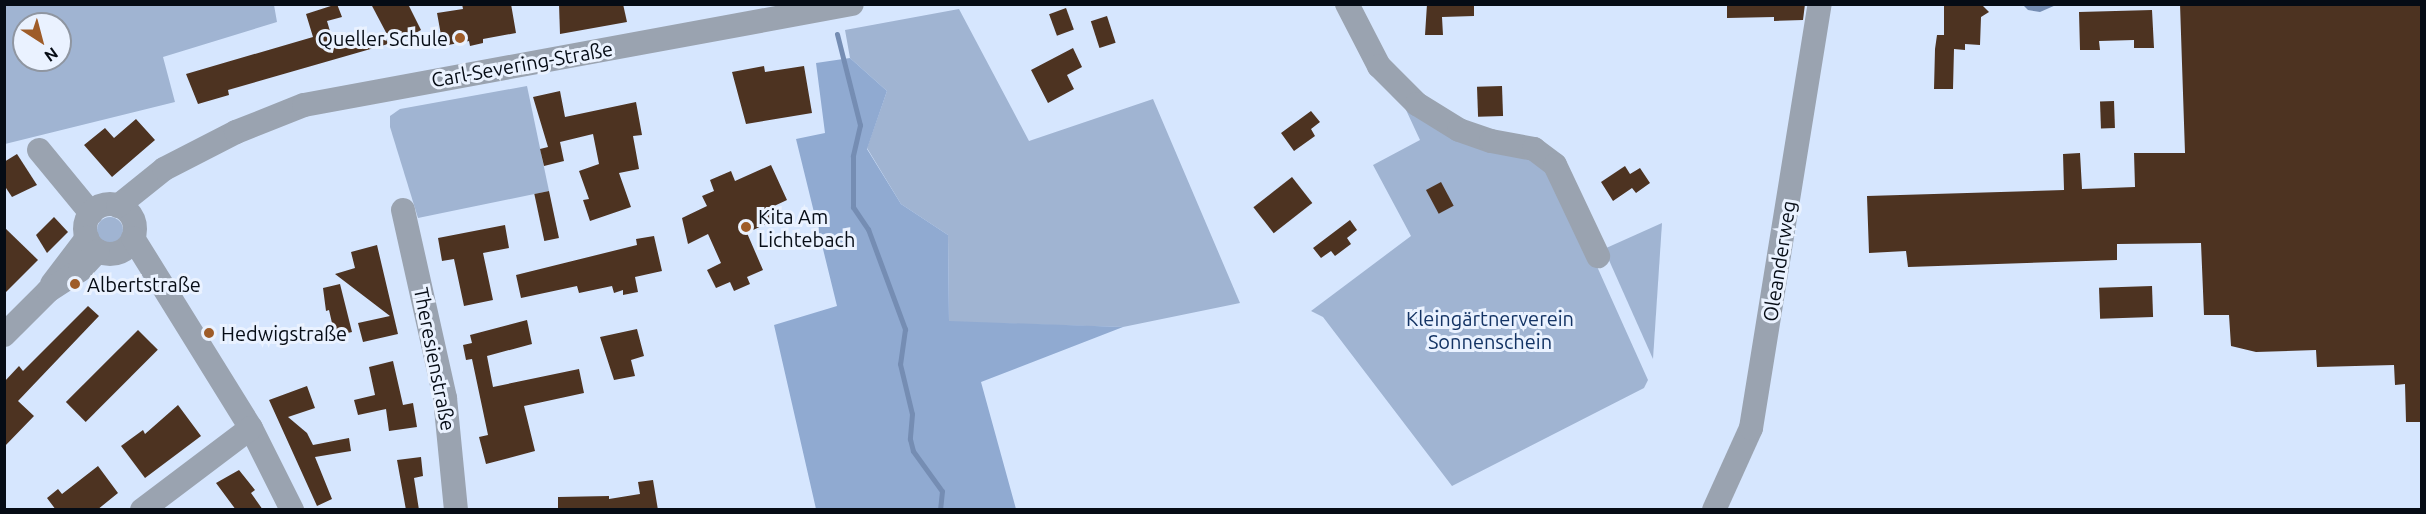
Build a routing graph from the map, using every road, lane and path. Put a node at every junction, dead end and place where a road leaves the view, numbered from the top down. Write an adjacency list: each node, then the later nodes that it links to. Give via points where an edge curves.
1 (852, 4): 4 (street, Carl-Severing-Straße)
2 (1347, 4): 8 (street, via 1374,59 1417,104 1459,130 1534,149 1555,165)
3 (1820, 4): 14 (street, Oleanderweg, via 1751,428)
4 (773, 12): 7 (street, Carl-Severing-Straße, via 311,104 260,121 164,169)
5 (39, 150): 7 (street, via 91,213 104,205)
6 (403, 210): 13 (street, Theresienstraße, via 445,398)
7 (114, 234): 9 (street, Carl-Severing-Straße, via 80,270 48,291); 10 (street, via 192,338)
8 (1598, 256)
9 (4, 335)
10 (251, 428): 11 (street); 12 (street)
11 (142, 510)
12 (292, 510)
13 (456, 510)
14 (1714, 510)

